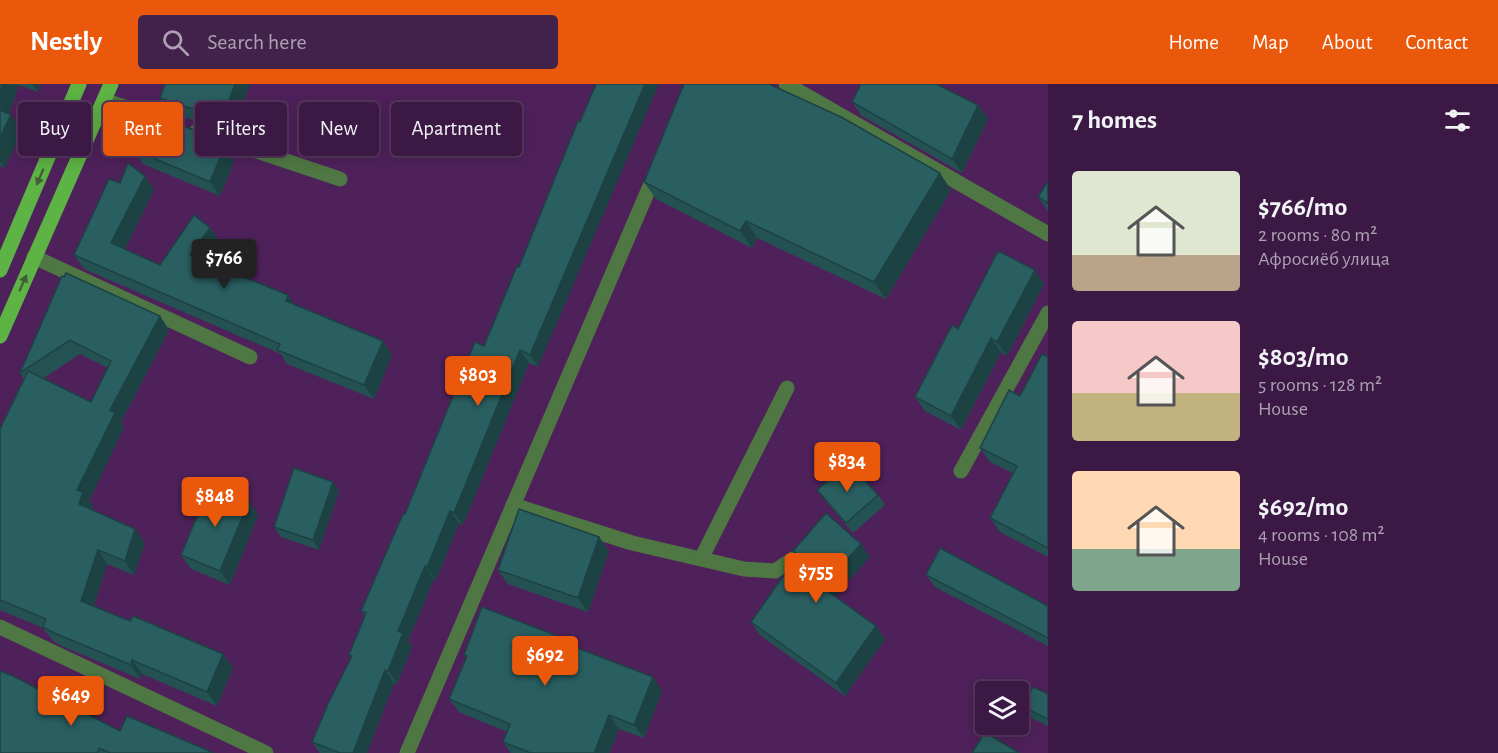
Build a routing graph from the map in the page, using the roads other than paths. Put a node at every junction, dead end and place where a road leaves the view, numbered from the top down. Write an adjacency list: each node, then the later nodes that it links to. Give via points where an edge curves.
1 (79, 84): 9 (main road, one-way to 9)
2 (111, 84): 4 (main road)
3 (786, 84): 7 (street)
4 (104, 99): 6 (street); 8 (main road)
5 (661, 159): 15 (street)
6 (340, 179)
7 (1048, 234)
8 (34, 257): 11 (main road, one-way to 8); 12 (street)
9 (0, 270)
10 (1048, 313): 14 (street)
11 (0, 336)
12 (250, 357)
13 (787, 388): 16 (street)
14 (961, 471)
15 (513, 505): 16 (street, via 632,543); 20 (street)
16 (701, 559): 17 (street, via 774,571)
17 (793, 560)
18 (0, 627): 19 (street)
19 (266, 753)
20 (407, 753)

